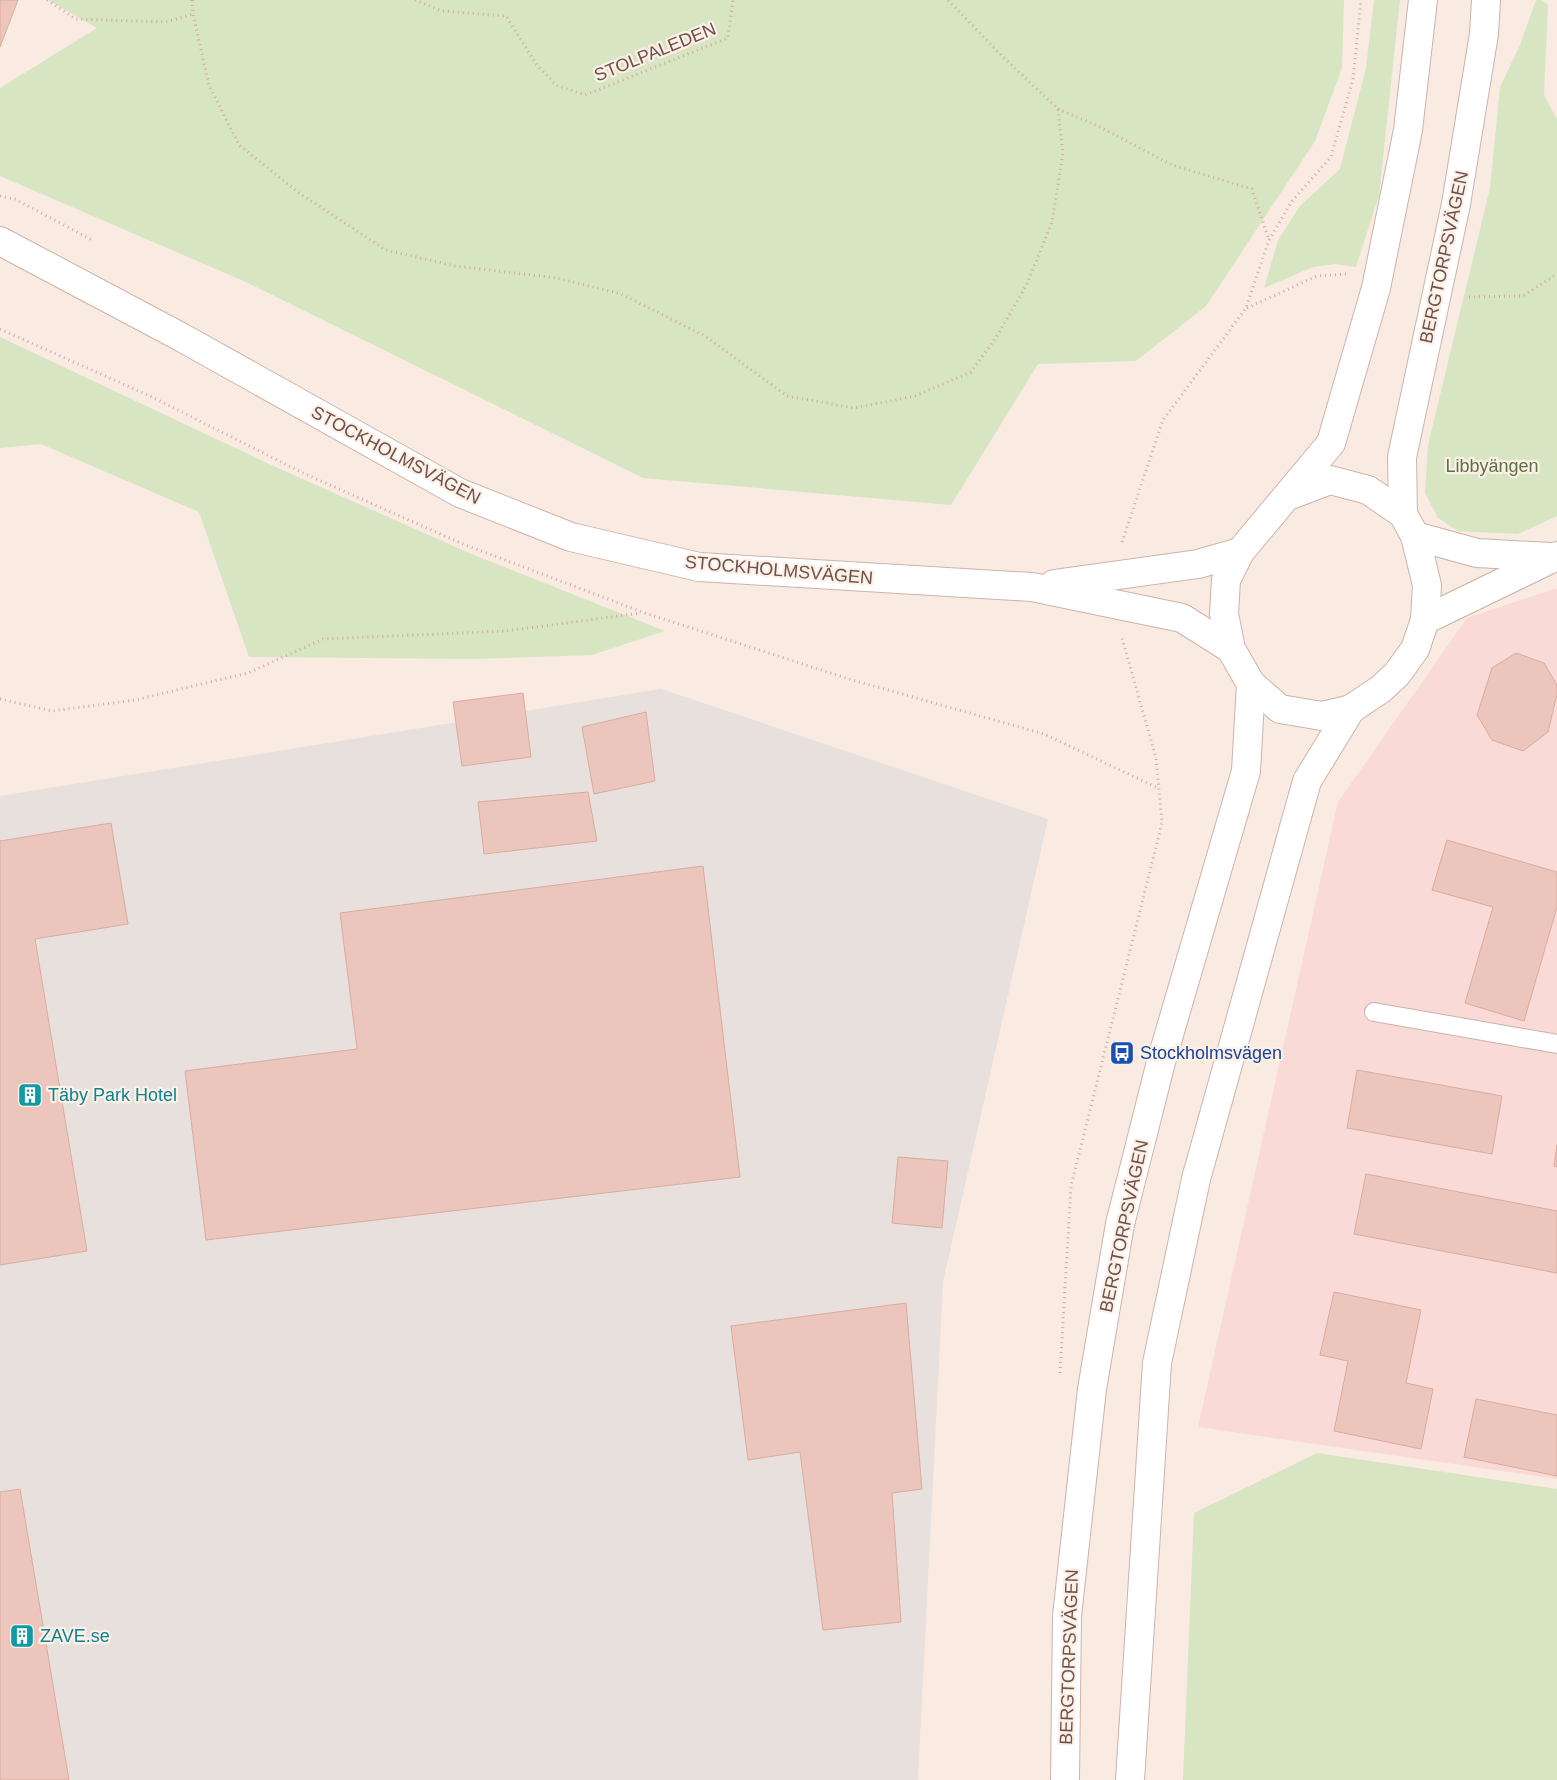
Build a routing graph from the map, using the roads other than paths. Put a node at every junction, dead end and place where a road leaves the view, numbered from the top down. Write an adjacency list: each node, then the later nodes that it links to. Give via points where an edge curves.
1 (1423, 0): 4 (main road, via 1408,130 1376,288 1332,443)
2 (1486, 0): 5 (main road, BERGTORPSVÄGEN, via 1484,34 1456,204 1402,457)
3 (0, 241): 8 (main road, STOCKHOLMSVÄGEN, via 181,337 460,493 571,537 699,567)
4 (1288, 496): 5 (main road, via 1330,480 1368,490); 6 (main road)
5 (1409, 525): 7 (main road, via 1477,553); 9 (main road, BERGTORPSVÄGEN, via 1427,585)
6 (1240, 552): 8 (main road, STOCKHOLMSVÄGEN, via 1198,564); 10 (main road, via 1226,580 1224,614)
7 (1554, 556): 9 (main road)
8 (1032, 587): 10 (main road, STOCKHOLMSVÄGEN, via 1182,618)
9 (1425, 620): 12 (main road, BERGTORPSVÄGEN, via 1415,649 1397,674 1381,690)
10 (1232, 649): 11 (main road)
11 (1251, 684): 12 (main road, via 1280,709 1322,716); 15 (main road, BERGTORPSVÄGEN, via 1246,772 1161,1062 1120,1224 1093,1380 1067,1616)
12 (1351, 709): 16 (main road, via 1307,781 1196,1179 1157,1363)
13 (1374, 1012): 14 (lane)
14 (1557, 1044)
15 (1065, 1780)
16 (1130, 1780)

